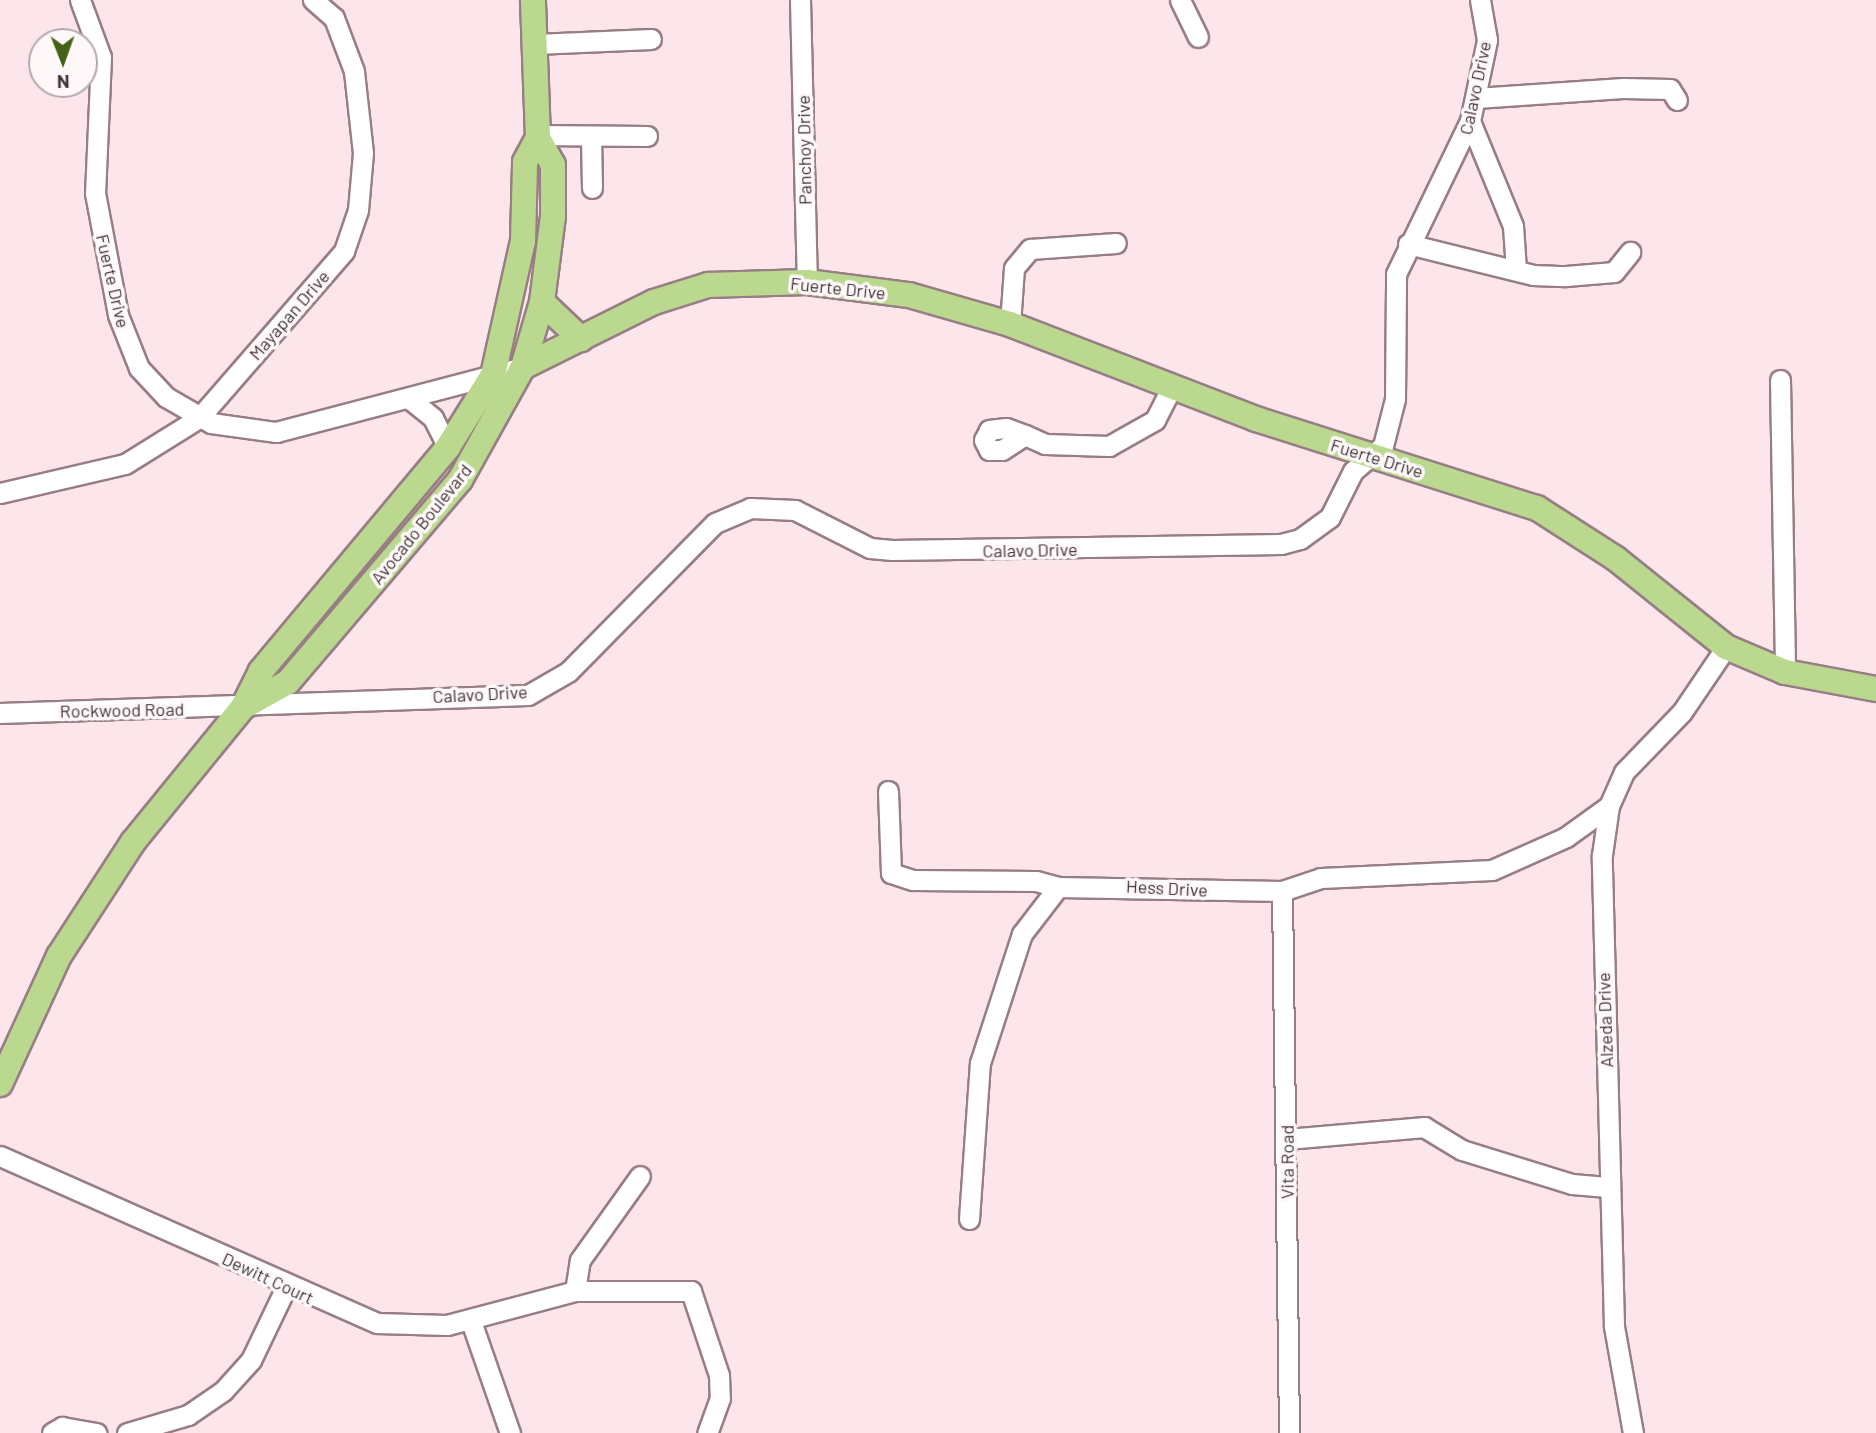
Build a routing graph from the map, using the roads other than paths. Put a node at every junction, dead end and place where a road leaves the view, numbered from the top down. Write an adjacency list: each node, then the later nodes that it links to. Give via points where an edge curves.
1 (80, 0): 30 (street, Fuerte Drive, via 101,57 95,193 118,315 151,383)
2 (313, 0): 30 (street, Mayapan Drive, via 334,18 354,71 363,153 358,210 344,251)
3 (533, 0): 9 (main road, Avocado Boulevard)
4 (1180, 0): 7 (street)
5 (1480, 0): 10 (street, Calavo Drive, via 1487,40)
6 (800, 9): 21 (street, Panchoy Drive)
7 (1198, 37)
8 (651, 39): 9 (street)
9 (535, 44): 15 (main road, Avocado Boulevard)
10 (1476, 97): 11 (street, via 1623,88 1670,89); 12 (street, Calavo Drive)
11 (1677, 100)
12 (1470, 121): 18 (street, Calavo Drive); 20 (street, via 1513,226)
13 (591, 136): 14 (street); 15 (street); 16 (street)
14 (647, 136)
15 (538, 137): 22 (main road, Avocado Boulevard, via 553,165); 26 (main road, Avocado Boulevard, via 525,162 523,241)
16 (592, 188)
17 (1116, 243): 23 (street, via 1030,249 1014,268)
18 (1408, 244): 20 (street); 33 (street, Calavo Drive, via 1392,299 1395,399 1384,446)
19 (1630, 252): 20 (street, via 1614,272 1566,276)
20 (1516, 270)
21 (807, 282): 23 (main road, Fuerte Drive, via 909,295); 24 (main road, Fuerte Drive, via 692,289)
22 (542, 302): 24 (main road); 25 (main road, Avocado Boulevard)
23 (1010, 324): 28 (main road, Fuerte Drive)
24 (581, 339): 25 (main road, Fuerte Drive)
25 (523, 367): 26 (street, Fuerte Drive); 38 (main road, Avocado Boulevard, via 490,434 441,503 288,682)
26 (493, 375): 29 (street, Fuerte Drive); 32 (main road, Avocado Boulevard)
27 (1780, 380): 36 (street)
28 (1172, 386): 31 (street, via 1155,420 1123,441 1093,448); 33 (main road, Fuerte Drive)
29 (411, 400): 30 (street, Fuerte Drive, via 276,432); 32 (street, via 433,418)
30 (199, 418): 34 (street, Mayapan Drive, via 125,464)
31 (1025, 435)
32 (448, 447): 38 (main road, Avocado Boulevard, via 261,671)
33 (1369, 457): 35 (main road, Fuerte Drive, via 1554,517); 38 (street, Calavo Drive, via 1353,471 1330,517 1281,544 892,550 870,548 795,510 750,509 715,523 568,672 528,695)
34 (0, 493)
35 (1726, 647): 36 (main road, Fuerte Drive); 41 (street, Alzeda Drive, via 1682,712 1624,772)
36 (1785, 672): 37 (main road, Fuerte Drive)
37 (1876, 689)
38 (243, 706): 39 (street, Rockwood Road); 44 (main road, Avocado Boulevard, via 133,842 71,936)
39 (0, 713)
40 (888, 791): 42 (street, Hess Drive, via 891,873 913,880 1036,881)
41 (1609, 806): 43 (street, Hess Drive, via 1566,837 1492,870 1321,878); 48 (street, Alzeda Drive, via 1601,905)
42 (1058, 887): 43 (street, Hess Drive); 49 (street, via 1022,934 980,1063)
43 (1282, 891): 45 (street, Vita Road)
44 (0, 1084)
45 (1287, 1139): 48 (street, via 1424,1127 1462,1150 1489,1154 1572,1184); 58 (street, Vita Road)
46 (0, 1156): 50 (street, Dewitt Court)
47 (640, 1176): 51 (street, via 580,1260)
48 (1610, 1186): 59 (street, Alzeda Drive, via 1614,1326)
49 (969, 1219)
50 (287, 1285): 52 (street, Dewitt Court, via 377,1323); 55 (street, via 251,1360 223,1391 169,1424)
51 (575, 1291): 52 (street, Dewitt Court, via 548,1295); 57 (street, Dewitt Court, via 691,1291 719,1375 720,1398)
52 (471, 1321): 56 (street)
53 (52, 1433): 54 (street, via 62,1427)
54 (96, 1433)
55 (127, 1433)
56 (510, 1433)
57 (707, 1433)
58 (1289, 1433)
59 (1633, 1433)

